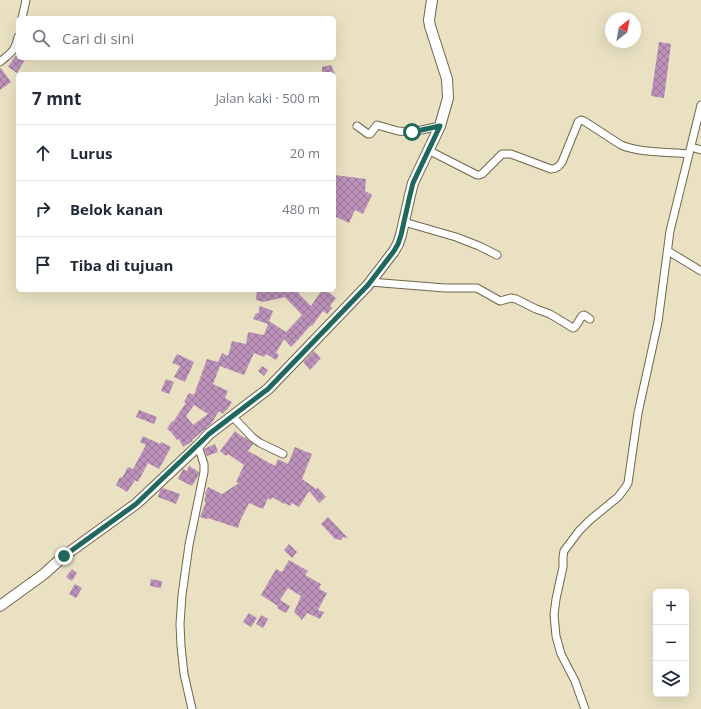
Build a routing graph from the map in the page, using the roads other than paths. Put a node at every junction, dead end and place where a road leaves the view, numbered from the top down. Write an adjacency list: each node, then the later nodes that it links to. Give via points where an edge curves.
1 (26, 0): 3 (street)
2 (432, 0): 8 (street, via 430,26 447,80 448,98)
3 (22, 16)
4 (16, 44): 5 (street, via 12,52)
5 (0, 62)
6 (701, 105): 10 (street)
7 (357, 126): 8 (street, via 370,134 377,125 412,132)
8 (440, 126): 9 (street)
9 (428, 150): 10 (street, via 477,175 482,174 502,154 511,154 554,169 560,166 581,120 627,148); 12 (street, via 413,183)
10 (690, 150): 11 (street); 13 (street, via 670,231)
11 (701, 150)
12 (404, 222): 14 (street, via 456,237); 16 (street, via 398,244)
13 (668, 251): 15 (street); 23 (street, via 658,322 638,413 628,482 618,497 590,520 564,551 556,599 556,636)
14 (498, 255)
15 (701, 271)
16 (370, 282): 17 (street, via 477,288 500,301 516,299 550,314 573,328 582,316); 18 (street, via 268,389)
17 (590, 319)
18 (232, 416): 19 (street); 20 (street, via 253,438)
19 (198, 446): 21 (street, via 136,504); 22 (street, via 205,468 189,545 180,624 184,674)
20 (283, 454)
21 (0, 606)
22 (192, 709)
23 (585, 709)

